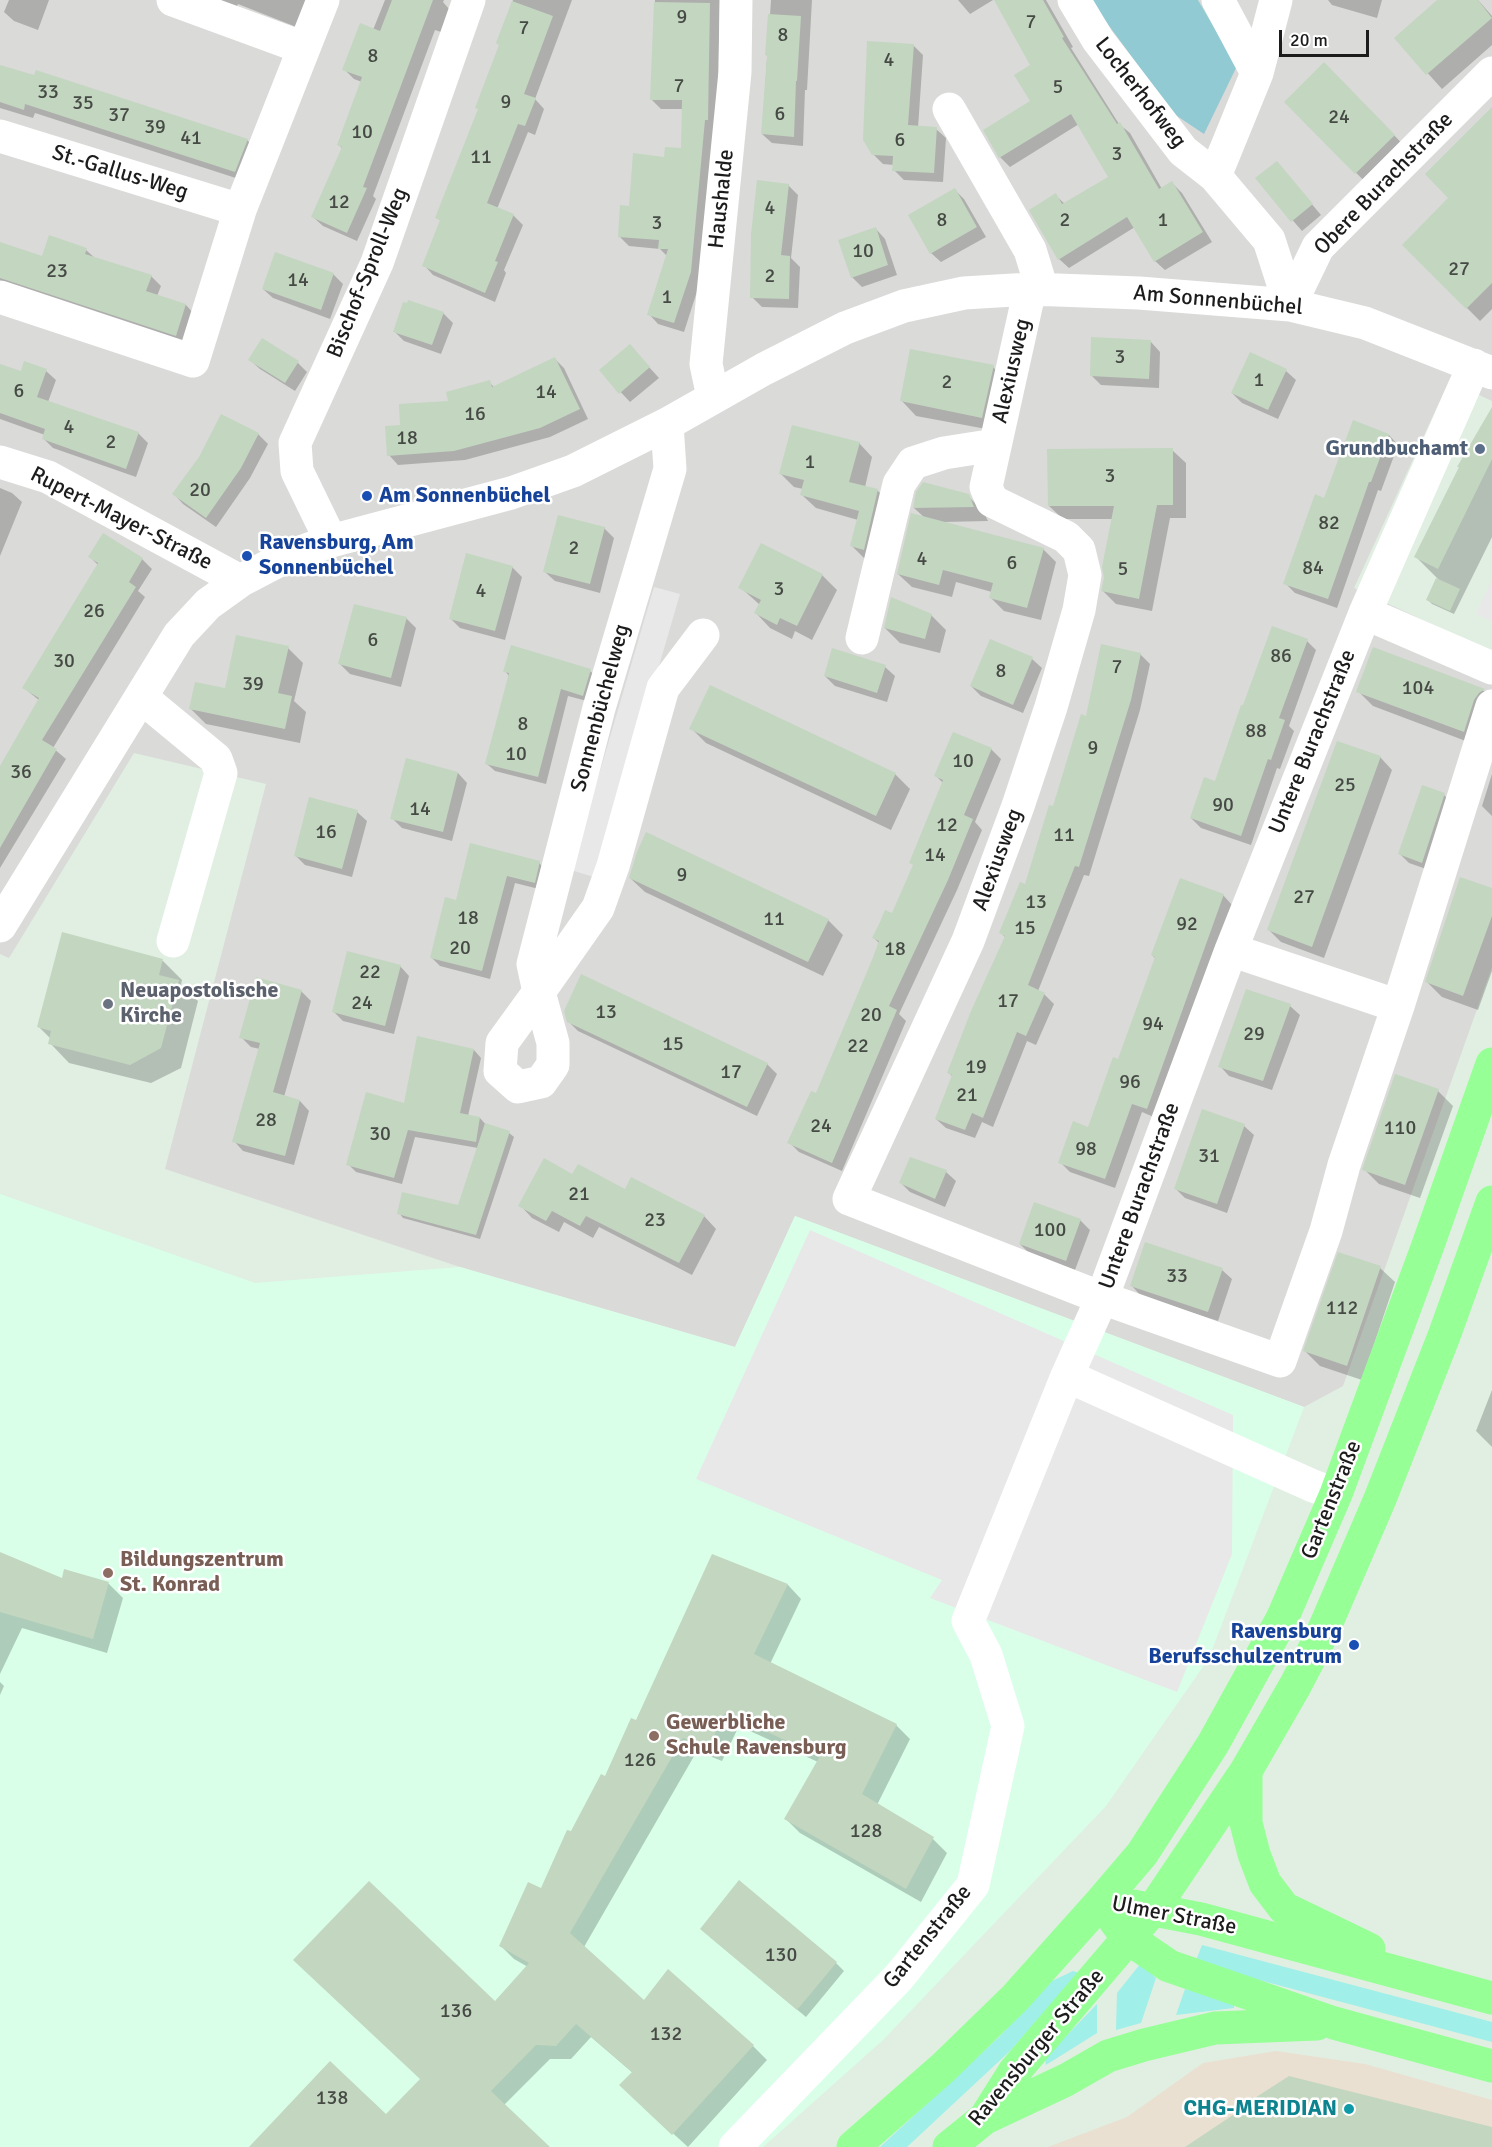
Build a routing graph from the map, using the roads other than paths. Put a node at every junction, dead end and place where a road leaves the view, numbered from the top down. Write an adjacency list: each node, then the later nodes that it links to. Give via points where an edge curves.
1 (173, 0): 8 (street)
2 (323, 0): 8 (street)
3 (469, 0): 23 (street, Bischof-Sproll-Weg, via 377,263 295,443 297,471)
4 (736, 0): 19 (street, Haushalde, via 735,72 706,364)
5 (1074, 0): 13 (street, Locherhofweg, via 1098,40 1183,151)
6 (1218, 0): 9 (street)
7 (1276, 0): 9 (street)
8 (304, 48): 14 (street)
9 (1257, 73): 13 (street)
10 (1492, 73): 17 (street, Obere Burachstraße, via 1318,247)
11 (949, 109): 15 (street, via 1030,250)
12 (0, 136): 14 (street, St.-Gallus-Weg)
13 (1215, 177): 17 (street, Locherhofweg, via 1269,240)
14 (240, 210): 16 (street, via 193,361)
15 (1036, 289): 17 (street, Am Sonnenbüchel); 19 (street, Am Sonnenbüchel, via 964,293 904,306 845,328); 21 (street, Alexiusweg)
16 (0, 297)
17 (1290, 304): 18 (street, Am Sonnenbüchel, via 1365,322)
18 (1483, 369): 25 (street, Untere Burachstraße)
19 (713, 397): 20 (street, Am Sonnenbüchel)
20 (667, 424): 23 (street, Am Sonnenbüchel, via 573,471 511,493); 26 (street, Sonnenbüchelweg, via 670,469 599,708 532,964 538,992 598,908 663,688)
21 (995, 445): 27 (street, via 944,453 913,463 898,484); 37 (street, Alexiusweg, via 986,487 992,501 1066,537 1079,550 1084,575 1078,610 1051,707 968,941 849,1199)
22 (0, 462): 24 (street, Rupert-Mayer-Straße, via 48,477)
23 (331, 541): 24 (street, Am Sonnenbüchel, via 284,558)
24 (240, 581): 29 (street, Am Sonnenbüchel, via 208,604 178,635)
25 (1365, 613): 28 (street); 33 (street, Untere Burachstraße)
26 (704, 635)
27 (862, 638)
28 (1491, 664)
29 (141, 697): 31 (street, Am Sonnenbüchel); 32 (street, via 216,759 221,773)
30 (1492, 706): 34 (street, Untere Burachstraße)
31 (0, 926)
32 (172, 941)
33 (1231, 950): 34 (street); 37 (street, Untere Burachstraße)
34 (1398, 1006): 37 (street, Untere Burachstraße, via 1280,1360)
35 (1492, 1064): 39 (main road, Gartenstraße)
36 (1492, 1202): 40 (main road, Gartenstraße, via 1380,1499 1321,1636)
37 (1102, 1298): 38 (street)
38 (1067, 1376): 39 (street); 49 (street, Gartenstraße, via 968,1621 986,1654 1008,1726 973,1885 899,1977)
39 (1336, 1494): 41 (main road, Gartenstraße, via 1282,1619 1213,1744 1142,1854)
40 (1246, 1771): 42 (main road, Ravensburger Straße); 44 (main road, via 1246,1822 1257,1864 1265,1883 1284,1908)
41 (1101, 1902): 42 (main road, Ulmer Straße); 43 (main road, Ulmer Straße); 50 (main road, Ravensburger Straße, via 1015,1998)
42 (1154, 1908): 43 (main road, Ravensburger Straße); 44 (main road, Ulmer Straße)
43 (1128, 1938): 46 (main road, Ulmer Straße, via 1168,1966); 48 (main road, Ravensburger Straße, via 1014,2072)
44 (1443, 1984): 45 (main road, Ulmer Straße)
45 (1492, 1998)
46 (1334, 2023): 47 (main road, Ulmer Straße); 48 (main road, via 1215,2028 1144,2045 1108,2056)
47 (1492, 2066)
48 (985, 2118): 51 (main road, Ravensburger Straße)
49 (735, 2147)
50 (853, 2147)
51 (950, 2147)

